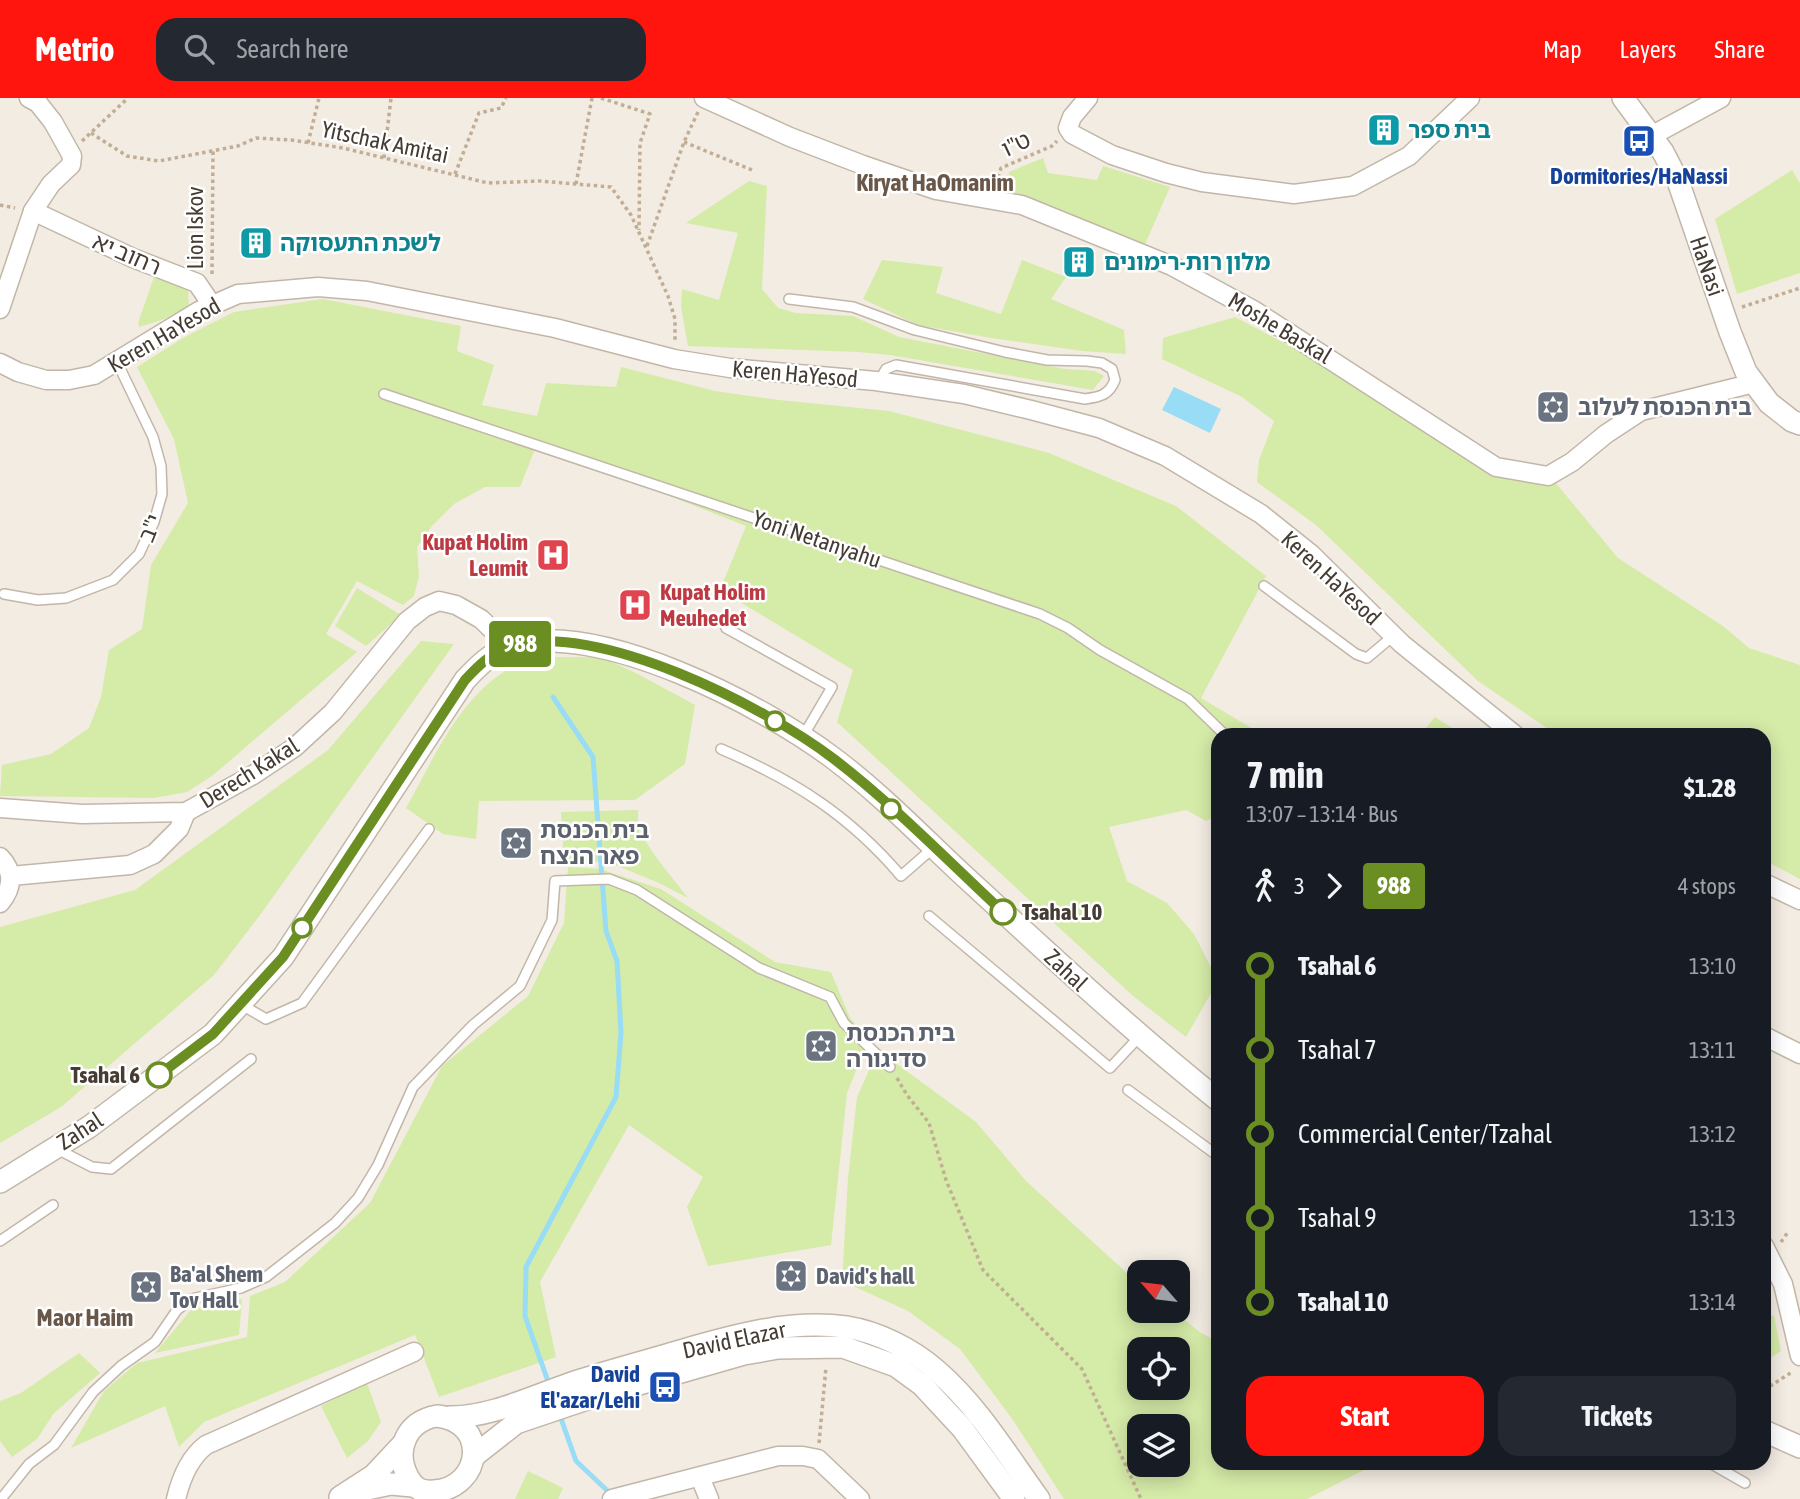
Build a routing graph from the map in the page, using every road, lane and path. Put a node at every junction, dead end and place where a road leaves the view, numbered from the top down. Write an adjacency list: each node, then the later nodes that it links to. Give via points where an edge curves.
1 (29, 98): 20 (street, via 53,122)
2 (128, 98): 14 (path)
3 (319, 98): 17 (path)
4 (391, 98): 19 (path)
5 (506, 98): 22 (path, via 501,108 479,113)
6 (592, 98): 23 (path)
7 (601, 98): 26 (path, via 650,114 640,143)
8 (704, 98): 16 (path); 24 (street, Moshe Baskal, via 863,165 936,190)
9 (1088, 98): 13 (street)
10 (1469, 98): 13 (street, via 1409,156 1353,186 1294,194 1166,173 1112,155)
11 (1623, 98): 15 (street, HaNasi)
12 (1721, 98): 15 (street)
13 (1068, 128): 24 (path, ט"ו, via 1052,146 1001,169)
14 (91, 133): 18 (path, Yitschak Amitai, via 127,156 159,161); 20 (path)
15 (1651, 136): 32 (street, HaNasi, via 1678,181)
16 (684, 142): 21 (path); 27 (path)
17 (309, 143): 18 (path, Yitschak Amitai, via 256,138); 19 (path, Yitschak Amitai)
18 (213, 150): 30 (path, Lion Iskov)
19 (384, 158): 22 (path, Yitschak Amitai)
20 (70, 159): 25 (street)
21 (751, 170)
22 (455, 175): 23 (path, Yitschak Amitai, via 488,183)
23 (576, 184): 26 (path, Yitschak Amitai, via 611,187)
24 (990, 200): 37 (street, Moshe Baskal, via 1022,205 1190,276 1255,310 1496,467 1548,476 1641,411)
25 (33, 211): 30 (street, רחוב יא, via 197,283); 31 (street)
26 (639, 233): 27 (path, Yitschak Amitai)
27 (646, 248): 33 (path, Yitschak Amitai, via 675,319)
28 (1800, 288): 32 (path)
29 (789, 299): 36 (lane, via 853,307 915,330 1005,352 1102,363 1112,369 1115,380 1101,397 1085,399 896,365 886,369)
30 (212, 305): 33 (street, Keren HaYesod, via 239,294 272,289 368,291 555,328); 34 (street, Keren HaYesod)
31 (0, 309)
32 (1723, 313): 37 (street, HaNasi)
33 (674, 359): 36 (street, Keren HaYesod)
34 (117, 362): 35 (street, Keren HaYesod, via 93,375 58,380); 41 (lane, י"ב, via 153,437 161,466 162,494 139,554 113,580 66,598 38,600)
35 (0, 363)
36 (879, 382): 43 (street, Keren HaYesod, via 964,394 1031,410 1099,428 1165,456 1261,514 1311,554)
37 (1754, 383): 39 (street, HaNasi, via 1769,403)
38 (384, 394): 45 (lane, Yoni Netanyahu, via 1040,614 1188,699)
39 (1800, 425)
40 (1264, 586): 43 (lane, via 1356,654 1367,658)
41 (4, 594)
42 (726, 628): 47 (lane, via 832,687)
43 (1393, 636): 46 (street, Keren HaYesod)
44 (509, 646): 47 (street, Zahal, via 538,640 571,642 629,656 704,683); 50 (street, Derech Kakal, via 481,619 456,605 439,601 425,607 407,621 333,712 295,747); 59 (street, Zahal, via 485,660 465,680 283,957)
45 (1218, 728)
46 (1506, 728)
47 (802, 739): 52 (street, Zahal, via 833,758)
48 (722, 749): 52 (lane, via 822,803 859,830 901,876)
49 (0, 808): 50 (street, Derech Kakal, via 82,814)
50 (186, 812): 54 (street, via 178,829 154,854 130,865)
51 (429, 829): 59 (lane, via 302,1003 265,1019)
52 (933, 848): 60 (street, Zahal)
53 (0, 857): 54 (street)
54 (11, 876): 57 (street)
55 (1771, 886): 56 (street)
56 (1800, 900)
57 (0, 903)
58 (929, 916): 60 (lane, via 1111,1068)
59 (240, 1004): 67 (street, Zahal, via 213,1034)
60 (1140, 1036): 66 (street, Zahal)
61 (1771, 1040): 62 (street)
62 (1800, 1054)
63 (251, 1059): 67 (lane, via 111,1169 92,1167)
64 (890, 1067): 90 (lane, via 844,1023 830,998 759,968 637,890 609,879 555,881 552,920 520,986 413,1087 358,1198 335,1223 267,1277 191,1299 177,1310 155,1342 93,1392 54,1445 29,1464); 97 (path, via 929,1123 946,1180 983,1270 1082,1369)
65 (1128, 1090): 68 (lane)
66 (1211, 1094)
67 (55, 1148): 69 (street, Zahal)
68 (1211, 1151)
69 (0, 1182)
70 (53, 1205): 71 (lane)
71 (0, 1241)
72 (1771, 1260): 75 (street, via 1783,1284)
73 (828, 1347): 82 (street, David Elazar, via 744,1353 587,1399 516,1423); 83 (path); 95 (street, David Elazar, via 869,1355 896,1366 922,1385 962,1428)
74 (414, 1352): 91 (street, via 206,1445 188,1465)
75 (1800, 1356)
76 (1800, 1367): 77 (path)
77 (1771, 1386)
78 (449, 1417): 80 (street, via 429,1417 417,1423); 82 (street, via 468,1432); 96 (street, David Elazar, via 482,1415 581,1380 740,1334 776,1328 846,1327 906,1349 935,1369 978,1415)
79 (1771, 1434): 81 (street)
80 (403, 1444): 88 (street, via 403,1467); 89 (street, via 374,1475)
81 (1800, 1447)
82 (474, 1456): 87 (street)
83 (818, 1459): 85 (street, via 778,1456); 94 (street)
84 (1722, 1470): 86 (lane)
85 (699, 1477): 92 (street); 93 (street)
86 (1745, 1483)
87 (456, 1490): 88 (street)
88 (420, 1492): 89 (street, via 383,1485)
89 (337, 1498)
90 (1, 1499)
91 (176, 1499)
92 (612, 1499)
93 (709, 1499)
94 (860, 1499)
95 (1014, 1499)
96 (1039, 1499)
97 (1141, 1499)

